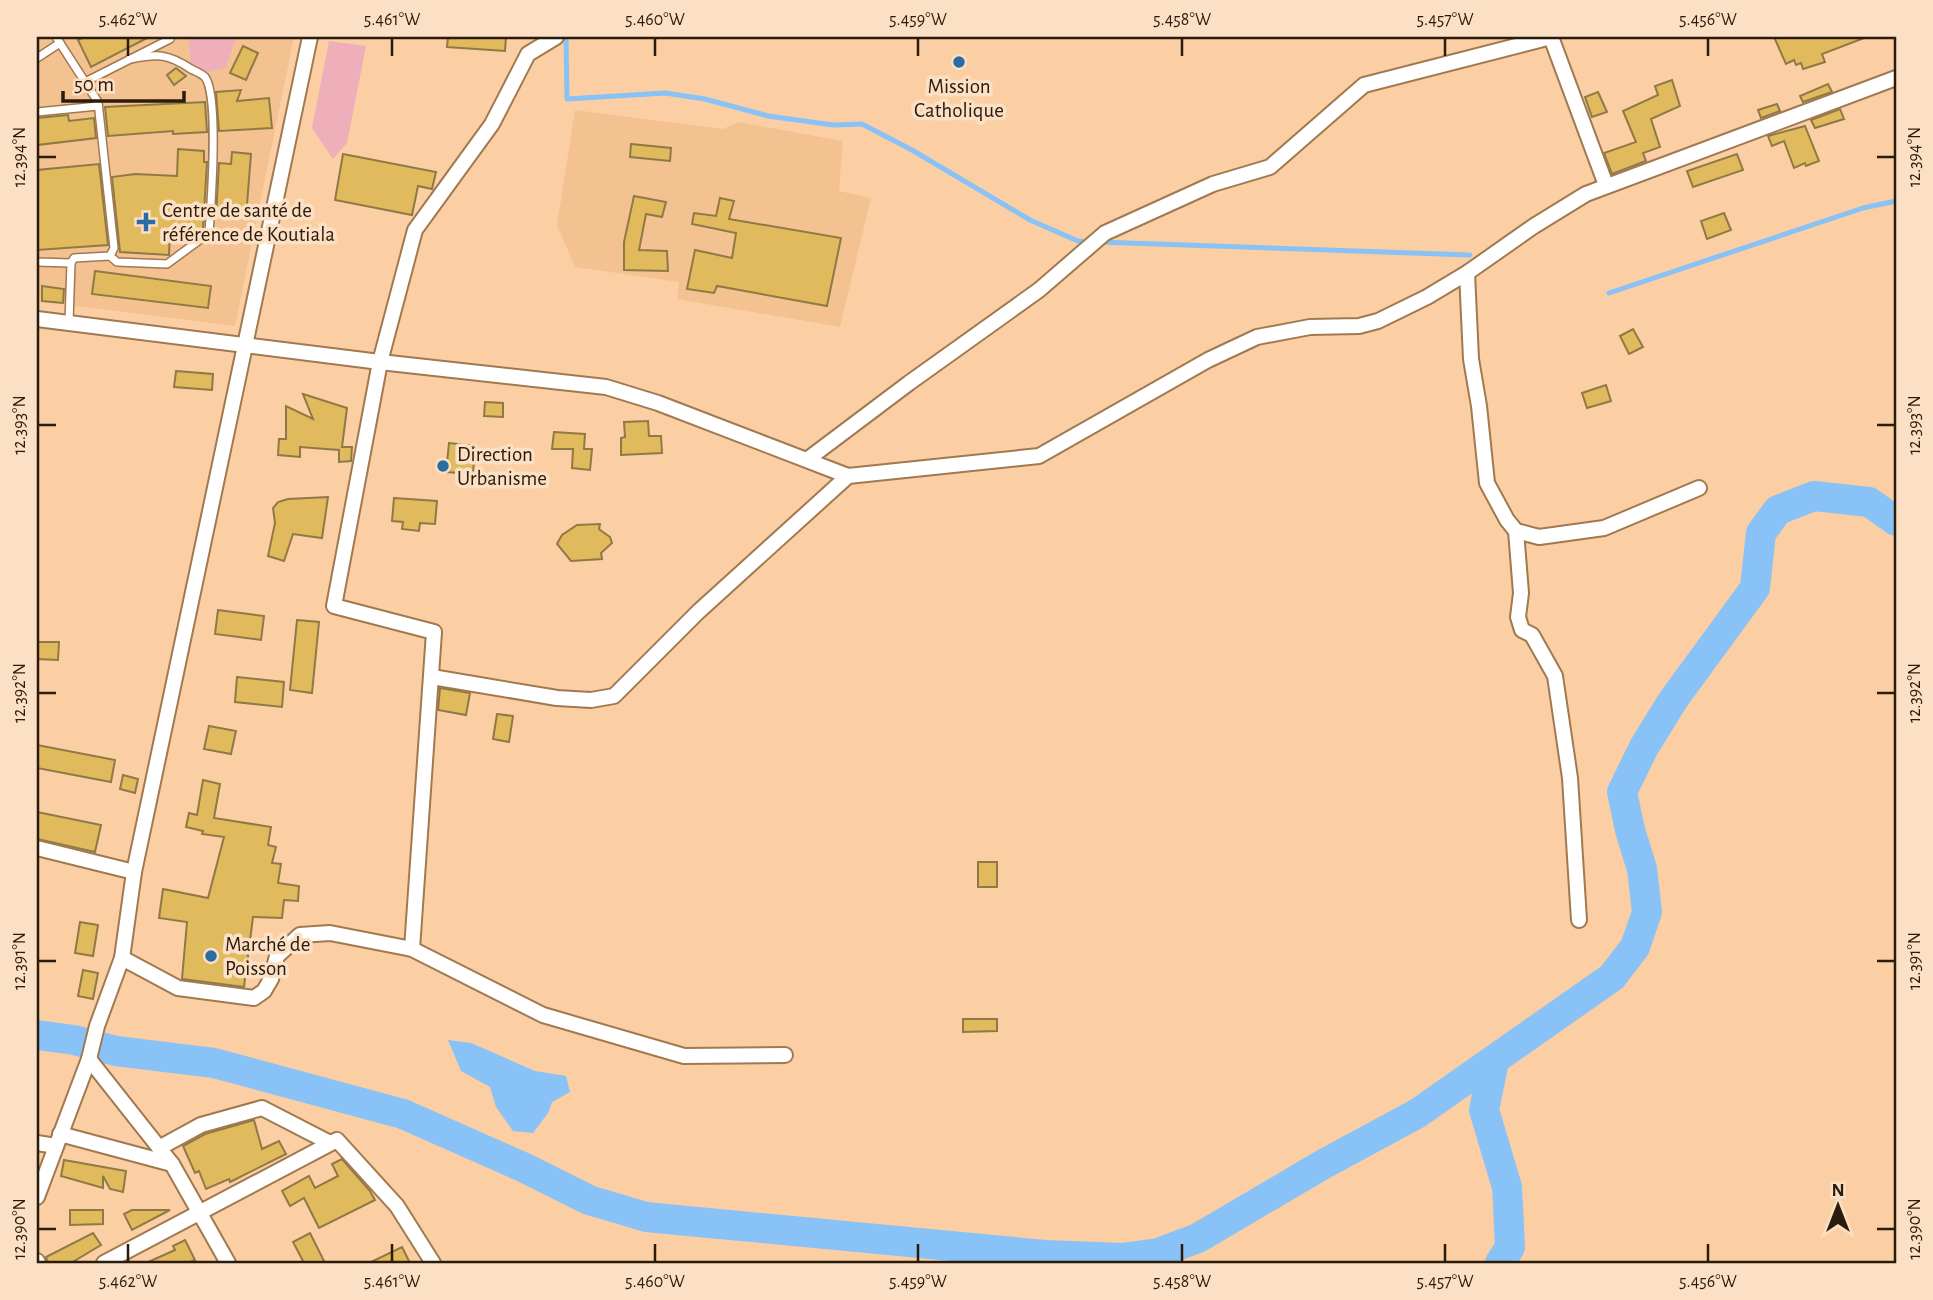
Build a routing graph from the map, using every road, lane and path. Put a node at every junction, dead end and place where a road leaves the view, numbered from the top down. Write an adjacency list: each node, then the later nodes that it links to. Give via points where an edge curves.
1 (310, 37): 18 (street)
2 (556, 37): 19 (street, via 528,54 492,124 415,230)
3 (170, 39): 6 (lane)
4 (58, 40): 5 (lane); 8 (lane)
5 (37, 58)
6 (130, 59): 8 (lane); 12 (lane, via 158,54 178,60 205,78 214,150 209,233 167,264 117,262)
7 (1896, 78): 11 (street)
8 (85, 82): 9 (lane)
9 (98, 106): 10 (lane); 12 (lane, via 114,248)
10 (37, 111)
11 (1606, 186): 15 (street, via 1534,226); 20 (street, via 1551,37 1364,85 1270,167 1213,184 1105,233 1039,290)
12 (110, 256): 14 (lane, via 74,258)
13 (37, 262): 14 (lane)
14 (71, 263): 17 (lane)
15 (1467, 273): 21 (street, via 1378,321 1256,337 1039,456); 23 (street, via 1471,359 1487,483)
16 (37, 319): 17 (street)
17 (69, 322): 18 (street)
18 (246, 344): 19 (street); 26 (street)
19 (380, 362): 20 (street, via 606,387); 24 (street, via 334,606 434,632)
20 (808, 459): 21 (street)
21 (848, 476): 24 (street, via 698,612 614,696 556,698)
22 (1699, 488): 23 (street, via 1604,528 1539,537)
23 (1516, 531): 27 (street, via 1521,593 1518,617 1522,630 1532,635 1555,676 1570,778)
24 (432, 677): 28 (street)
25 (37, 848): 26 (street)
26 (134, 872): 29 (street)
27 (1579, 919)
28 (412, 949): 29 (street, via 330,933 300,934 277,956 271,979 254,998 178,988); 30 (street, via 543,1015 684,1056)
29 (122, 958): 31 (street)
30 (785, 1055)
31 (89, 1059): 32 (street); 35 (street)
32 (58, 1140): 33 (street); 36 (street); 37 (street)
33 (37, 1143)
34 (330, 1143): 35 (street, via 262,1108 201,1125); 38 (street); 41 (street, via 337,1140 397,1206)
35 (159, 1148): 36 (street)
36 (172, 1164): 38 (street)
37 (37, 1197)
38 (201, 1212): 39 (street); 40 (street)
39 (104, 1263)
40 (228, 1263)
41 (433, 1263)

